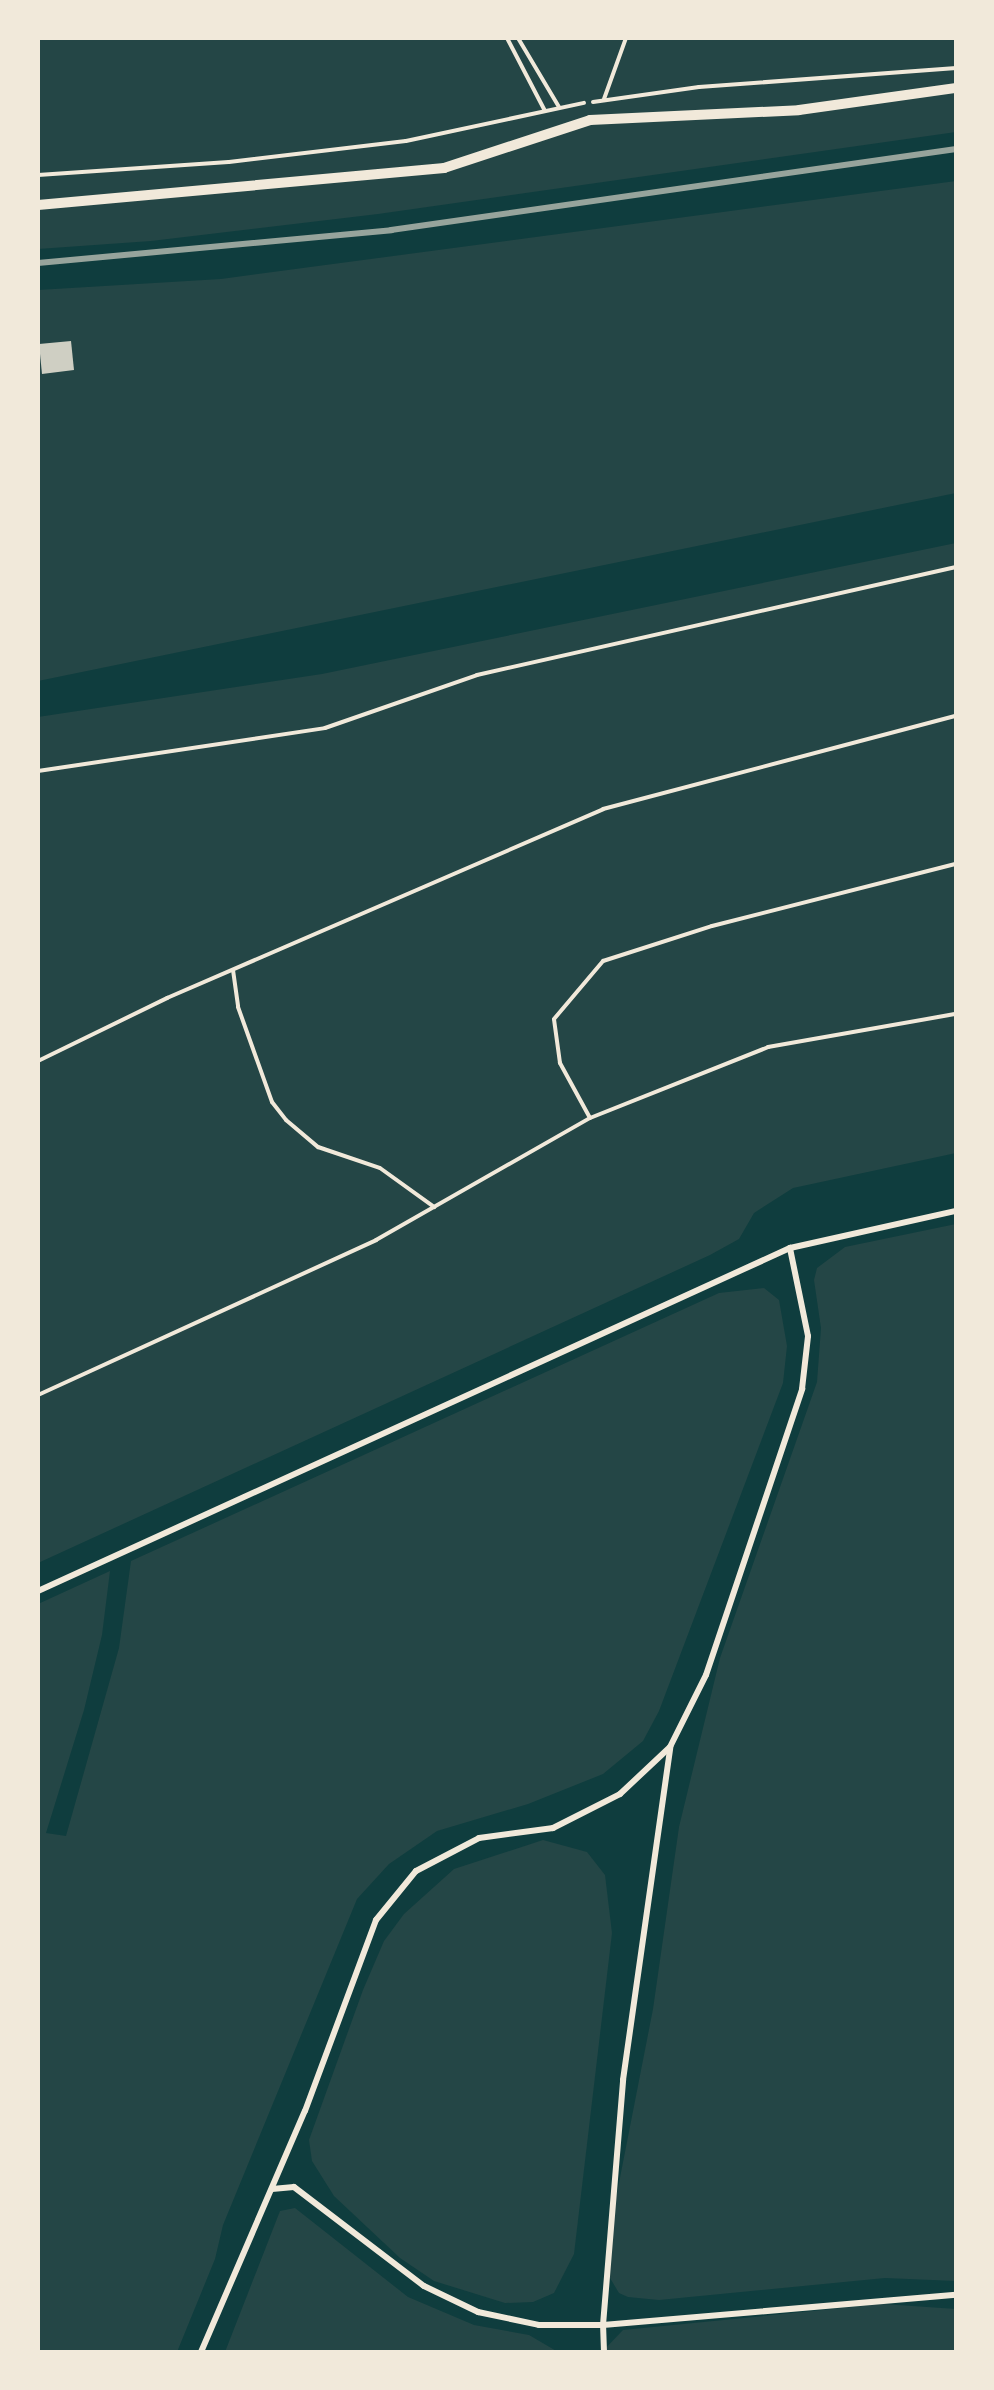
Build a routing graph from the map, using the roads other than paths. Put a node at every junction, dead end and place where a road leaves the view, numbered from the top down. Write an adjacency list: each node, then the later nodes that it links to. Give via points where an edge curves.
1 (956, 88): 2 (street, via 799,110 590,120 444,168)
2 (38, 205)
3 (956, 1212): 4 (lane)
4 (790, 1248): 5 (lane); 6 (lane, via 808,1336 802,1389 706,1675)
5 (38, 1591)
6 (670, 1747): 7 (lane, via 620,1794 570,1820 479,1838 416,1871 376,1920); 9 (lane, via 622,2080)
7 (272, 2189): 9 (lane, via 294,2187 424,2286 478,2312 539,2325); 10 (lane)
8 (956, 2295): 9 (lane)
9 (603, 2325): 11 (lane)
10 (202, 2352)
11 (604, 2352)

